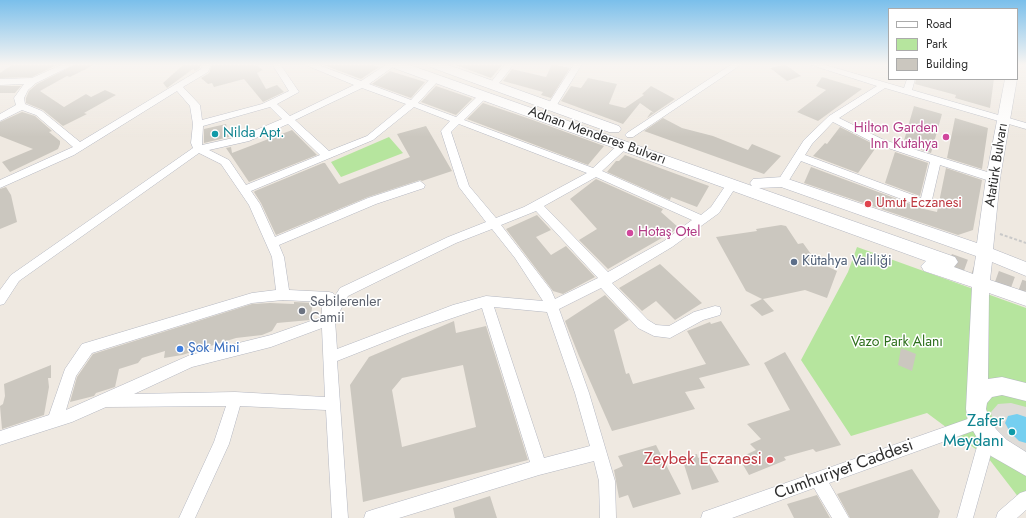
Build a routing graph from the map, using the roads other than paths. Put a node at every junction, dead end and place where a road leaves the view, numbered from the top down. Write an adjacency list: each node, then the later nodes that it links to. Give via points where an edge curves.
1 (25, 88): 20 (street, via 19,98)
2 (174, 88): 30 (street)
3 (179, 88): 27 (street, via 195,105)
4 (292, 88): 18 (street, via 294,92)
5 (354, 88): 24 (street)
6 (372, 88): 19 (street)
7 (427, 88): 19 (street)
8 (464, 88): 17 (main road, Adnan Menderes Bulvarı)
9 (502, 88): 21 (main road, Adnan Menderes Bulvarı)
10 (563, 88): 21 (street)
11 (703, 88): 29 (street)
12 (879, 88): 23 (street)
13 (894, 88): 16 (street)
14 (908, 88): 16 (street)
15 (1009, 88): 25 (main road, Atatürk Bulvarı)
16 (907, 92): 25 (street)
17 (484, 95): 26 (street); 29 (main road, Adnan Menderes Bulvarı)
18 (271, 103): 24 (street); 27 (street)
19 (412, 104): 26 (street); 32 (street, via 370,138)
20 (21, 106): 22 (street); 30 (street, via 39,113)
21 (552, 106): 29 (main road, Adnan Menderes Bulvarı)
22 (0, 118)
23 (832, 118): 33 (street, via 808,142); 34 (street, via 880,142)
24 (290, 120): 31 (street, via 244,139); 32 (street)
25 (1004, 120): 28 (street); 36 (main road, Atatürk Bulvarı)
26 (457, 121): 35 (street); 45 (street, via 446,131 464,187)
27 (198, 124): 31 (street)
28 (1026, 126)
29 (627, 140): 35 (street); 38 (main road, Adnan Menderes Bulvarı); 41 (main road, Adnan Menderes Bulvarı)
30 (80, 147): 39 (street)
31 (198, 149): 42 (street, via 225,162); 53 (street, via 16,278)
32 (327, 155): 42 (street)
33 (800, 157): 34 (street, via 925,204); 37 (street)
34 (936, 160): 36 (street)
35 (594, 172): 43 (street); 44 (street)
36 (993, 178): 47 (main road, Atatürk Bulvarı)
37 (782, 182): 38 (main road); 47 (main road)
38 (758, 183): 41 (main road, Adnan Menderes Bulvarı, via 950,258)
39 (0, 184)
40 (420, 185): 46 (street, via 372,201)
41 (732, 185): 44 (street, via 715,210); 50 (main road, via 757,199 857,240)
42 (244, 190): 46 (street, via 254,204)
43 (537, 204): 45 (street); 49 (street)
44 (702, 220): 49 (street, via 668,244)
45 (492, 224): 55 (street, via 519,255 547,294); 57 (street, via 452,240 344,292)
46 (272, 243): 51 (street, via 278,257)
47 (984, 252): 48 (main road); 50 (main road, Atatürk Bulvarı)
48 (1026, 269)
49 (607, 279): 55 (street); 56 (street, via 605,284 643,324 654,330 670,332 698,316)
50 (981, 285): 52 (main road); 60 (main road, Atatürk Bulvarı)
51 (283, 295): 57 (street, via 328,297); 64 (street, via 252,298 87,348 70,373)
52 (1026, 299)
53 (0, 300)
54 (486, 301): 55 (street); 58 (street, via 403,329); 69 (street)
55 (551, 307): 67 (street, via 582,393)
56 (715, 311)
57 (328, 320): 58 (street); 62 (street, via 271,341 190,361)
58 (330, 358): 63 (street)
59 (1026, 392): 60 (main road, via 1002,386 986,389)
60 (977, 398): 65 (main road, Atatürk Bulvarı, via 976,409)
61 (235, 399): 62 (street); 63 (street); 72 (street, via 221,444)
62 (104, 401): 64 (street)
63 (333, 404): 73 (street)
64 (55, 421): 66 (street)
65 (983, 429): 68 (main road, via 999,448); 70 (street, Cumhuriyet Caddesi); 78 (street)
66 (0, 438)
67 (598, 452): 69 (street); 75 (street, via 607,481)
68 (1026, 465)
69 (539, 467): 74 (street)
70 (818, 480): 76 (street, Cumhuriyet Caddesi); 77 (street)
71 (1026, 498): 79 (street)
72 (187, 518)
73 (340, 518)
74 (372, 518)
75 (608, 518)
76 (709, 518)
77 (841, 518)
78 (965, 518)
79 (1004, 518)

